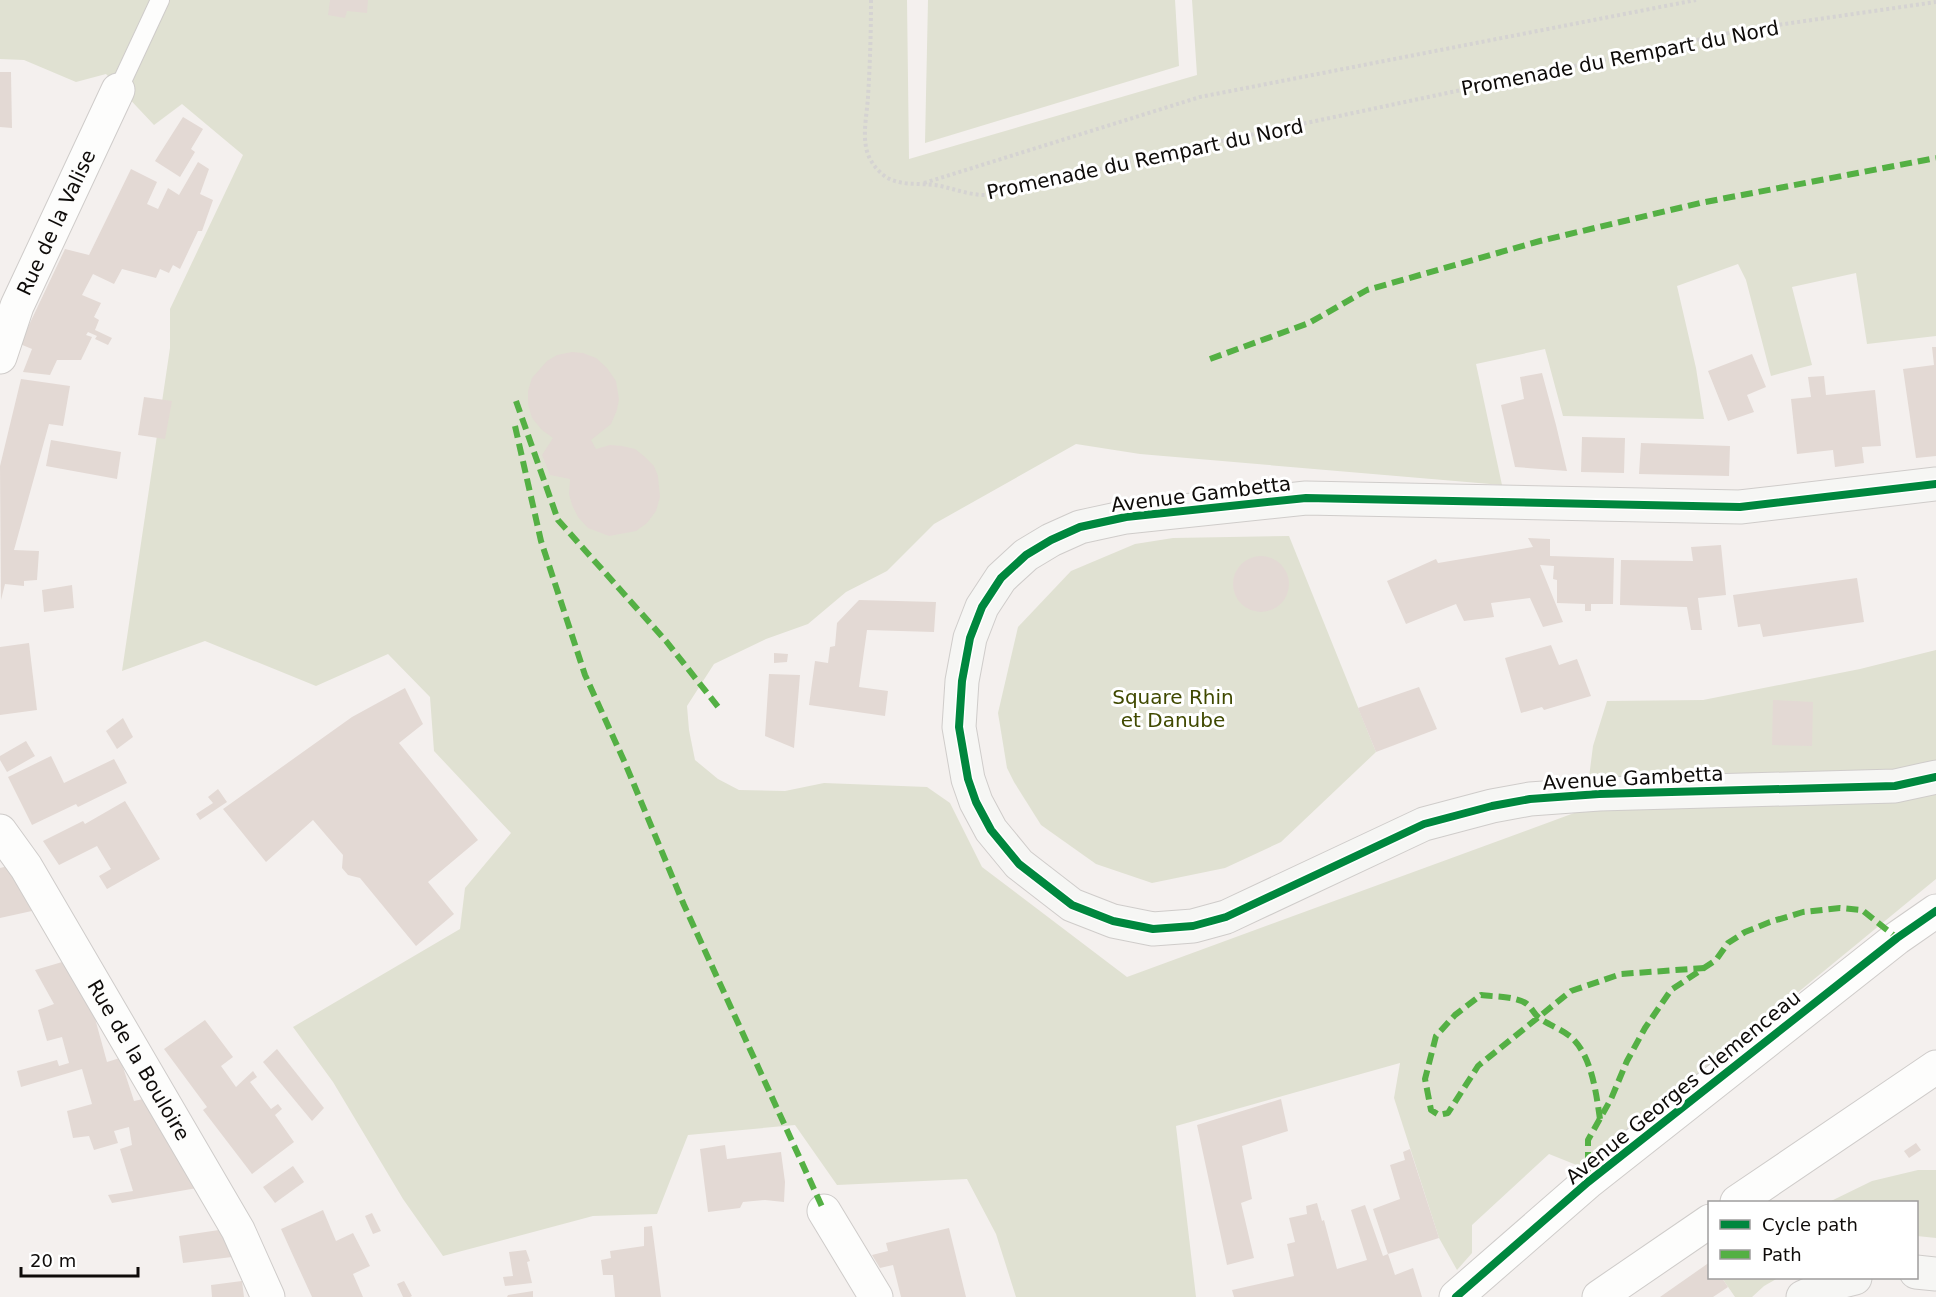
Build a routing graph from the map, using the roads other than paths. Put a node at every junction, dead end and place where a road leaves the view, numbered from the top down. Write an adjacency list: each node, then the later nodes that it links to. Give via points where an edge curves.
1 (160, 0): 2 (lane)
2 (118, 90): 3 (street, Rue de la Valise, via 17,306)
3 (0, 357)
4 (1936, 484): 5 (main road, Avenue Gambetta, via 1740,507 1306,498 1126,517 1080,527 1026,555 1001,578 982,607 970,638 959,727 976,802 991,830 1019,864 1072,905 1113,921 1153,929 1193,926 1226,917 1424,824 1492,806 1599,794 1895,786)
5 (1936, 777)
6 (0, 831): 15 (street, Rue de la Bouloire, via 32,877 238,1230)
7 (1936, 911): 17 (street, Avenue Georges Clemenceau, via 1588,1182)
8 (1936, 1067): 9 (street)
9 (1740, 1201)
10 (824, 1211): 16 (street)
11 (1708, 1222): 18 (street)
12 (1918, 1272): 13 (main road)
13 (1936, 1275)
14 (1851, 1279): 19 (main road)
15 (268, 1297)
16 (876, 1297)
17 (1456, 1297)
18 (1599, 1297)
19 (1803, 1297)

